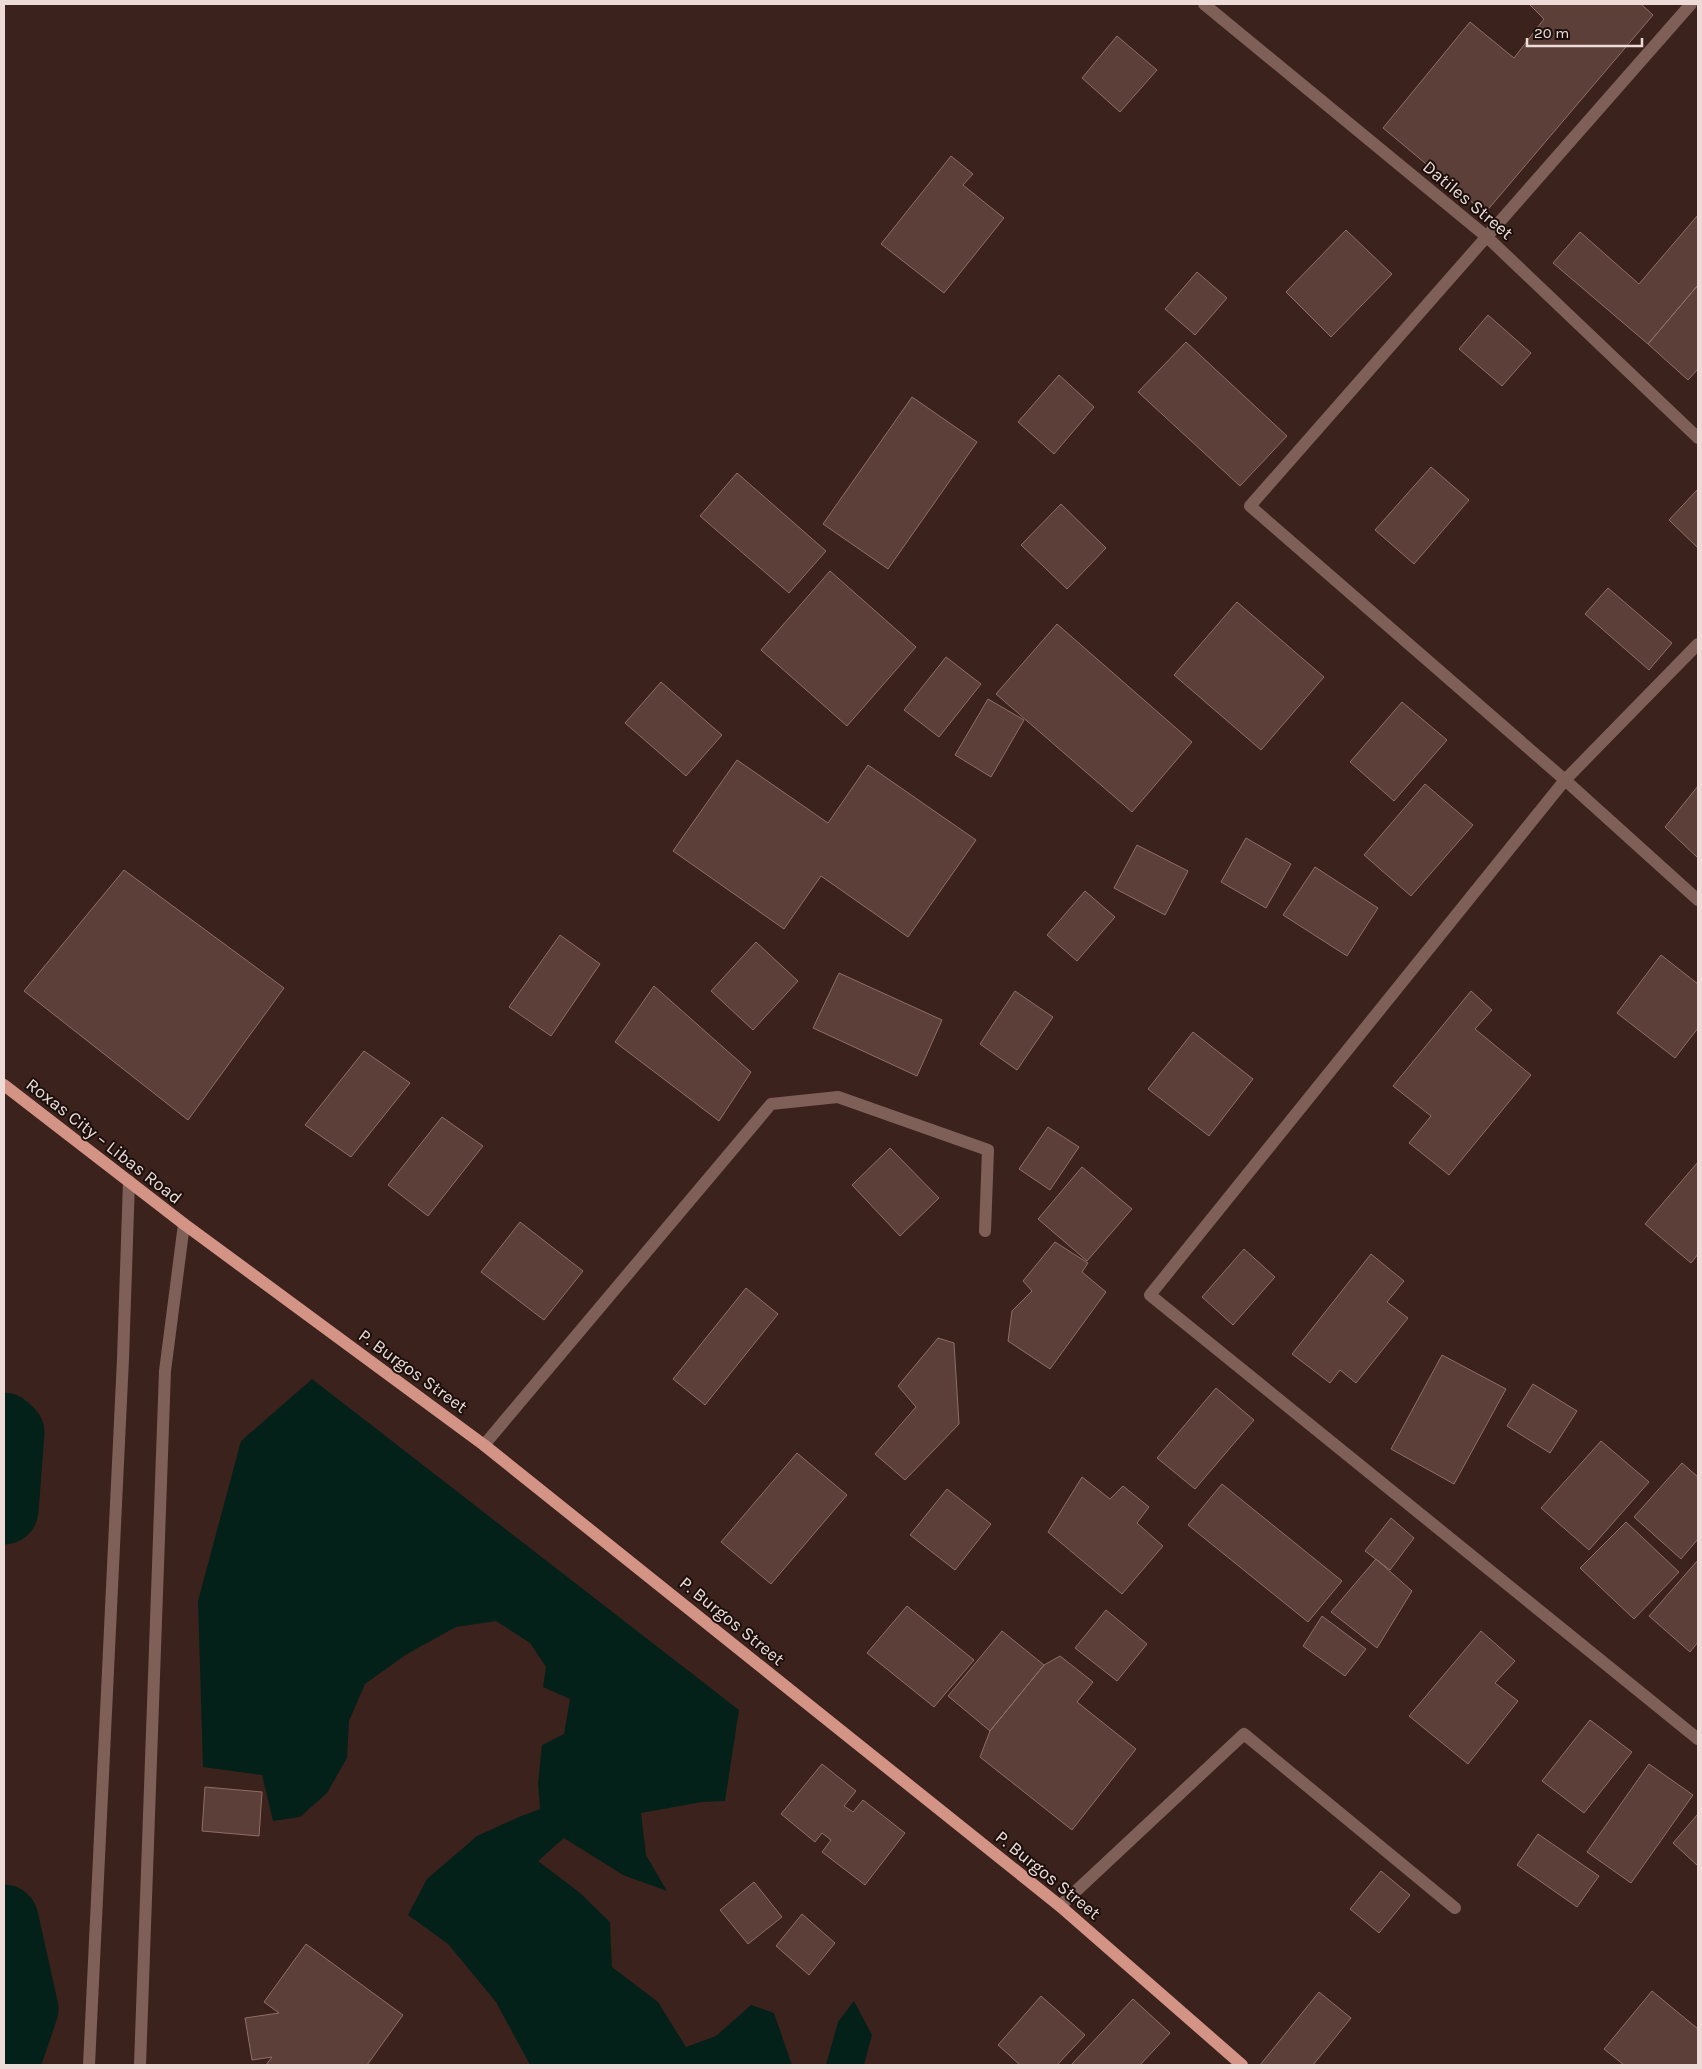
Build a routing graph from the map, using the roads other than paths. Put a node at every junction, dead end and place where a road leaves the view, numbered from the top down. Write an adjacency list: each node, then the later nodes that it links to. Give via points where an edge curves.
1 (1204, 4): 3 (street, Datiles Street)
2 (1691, 4): 3 (street)
3 (1487, 237): 4 (street, Datiles Street); 6 (street, via 1250,506)
4 (1698, 438)
5 (1698, 644): 6 (street)
6 (1565, 780): 7 (street); 13 (street, via 1150,1295)
7 (1698, 900)
8 (4, 1085): 9 (main road, Roxas City – Libas Road)
9 (129, 1180): 10 (main road, Roxas City – Libas Road); 16 (street)
10 (184, 1224): 12 (main road, P. Burgos Street); 17 (street, via 165,1371)
11 (985, 1230): 12 (street, via 988,1150 838,1097 771,1104)
12 (484, 1446): 14 (main road, P. Burgos Street)
13 (1698, 1739)
14 (1060, 1906): 15 (street, via 1244,1734); 18 (main road, P. Burgos Street)
15 (1455, 1908)
16 (90, 2065)
17 (140, 2065)
18 (1242, 2065)

